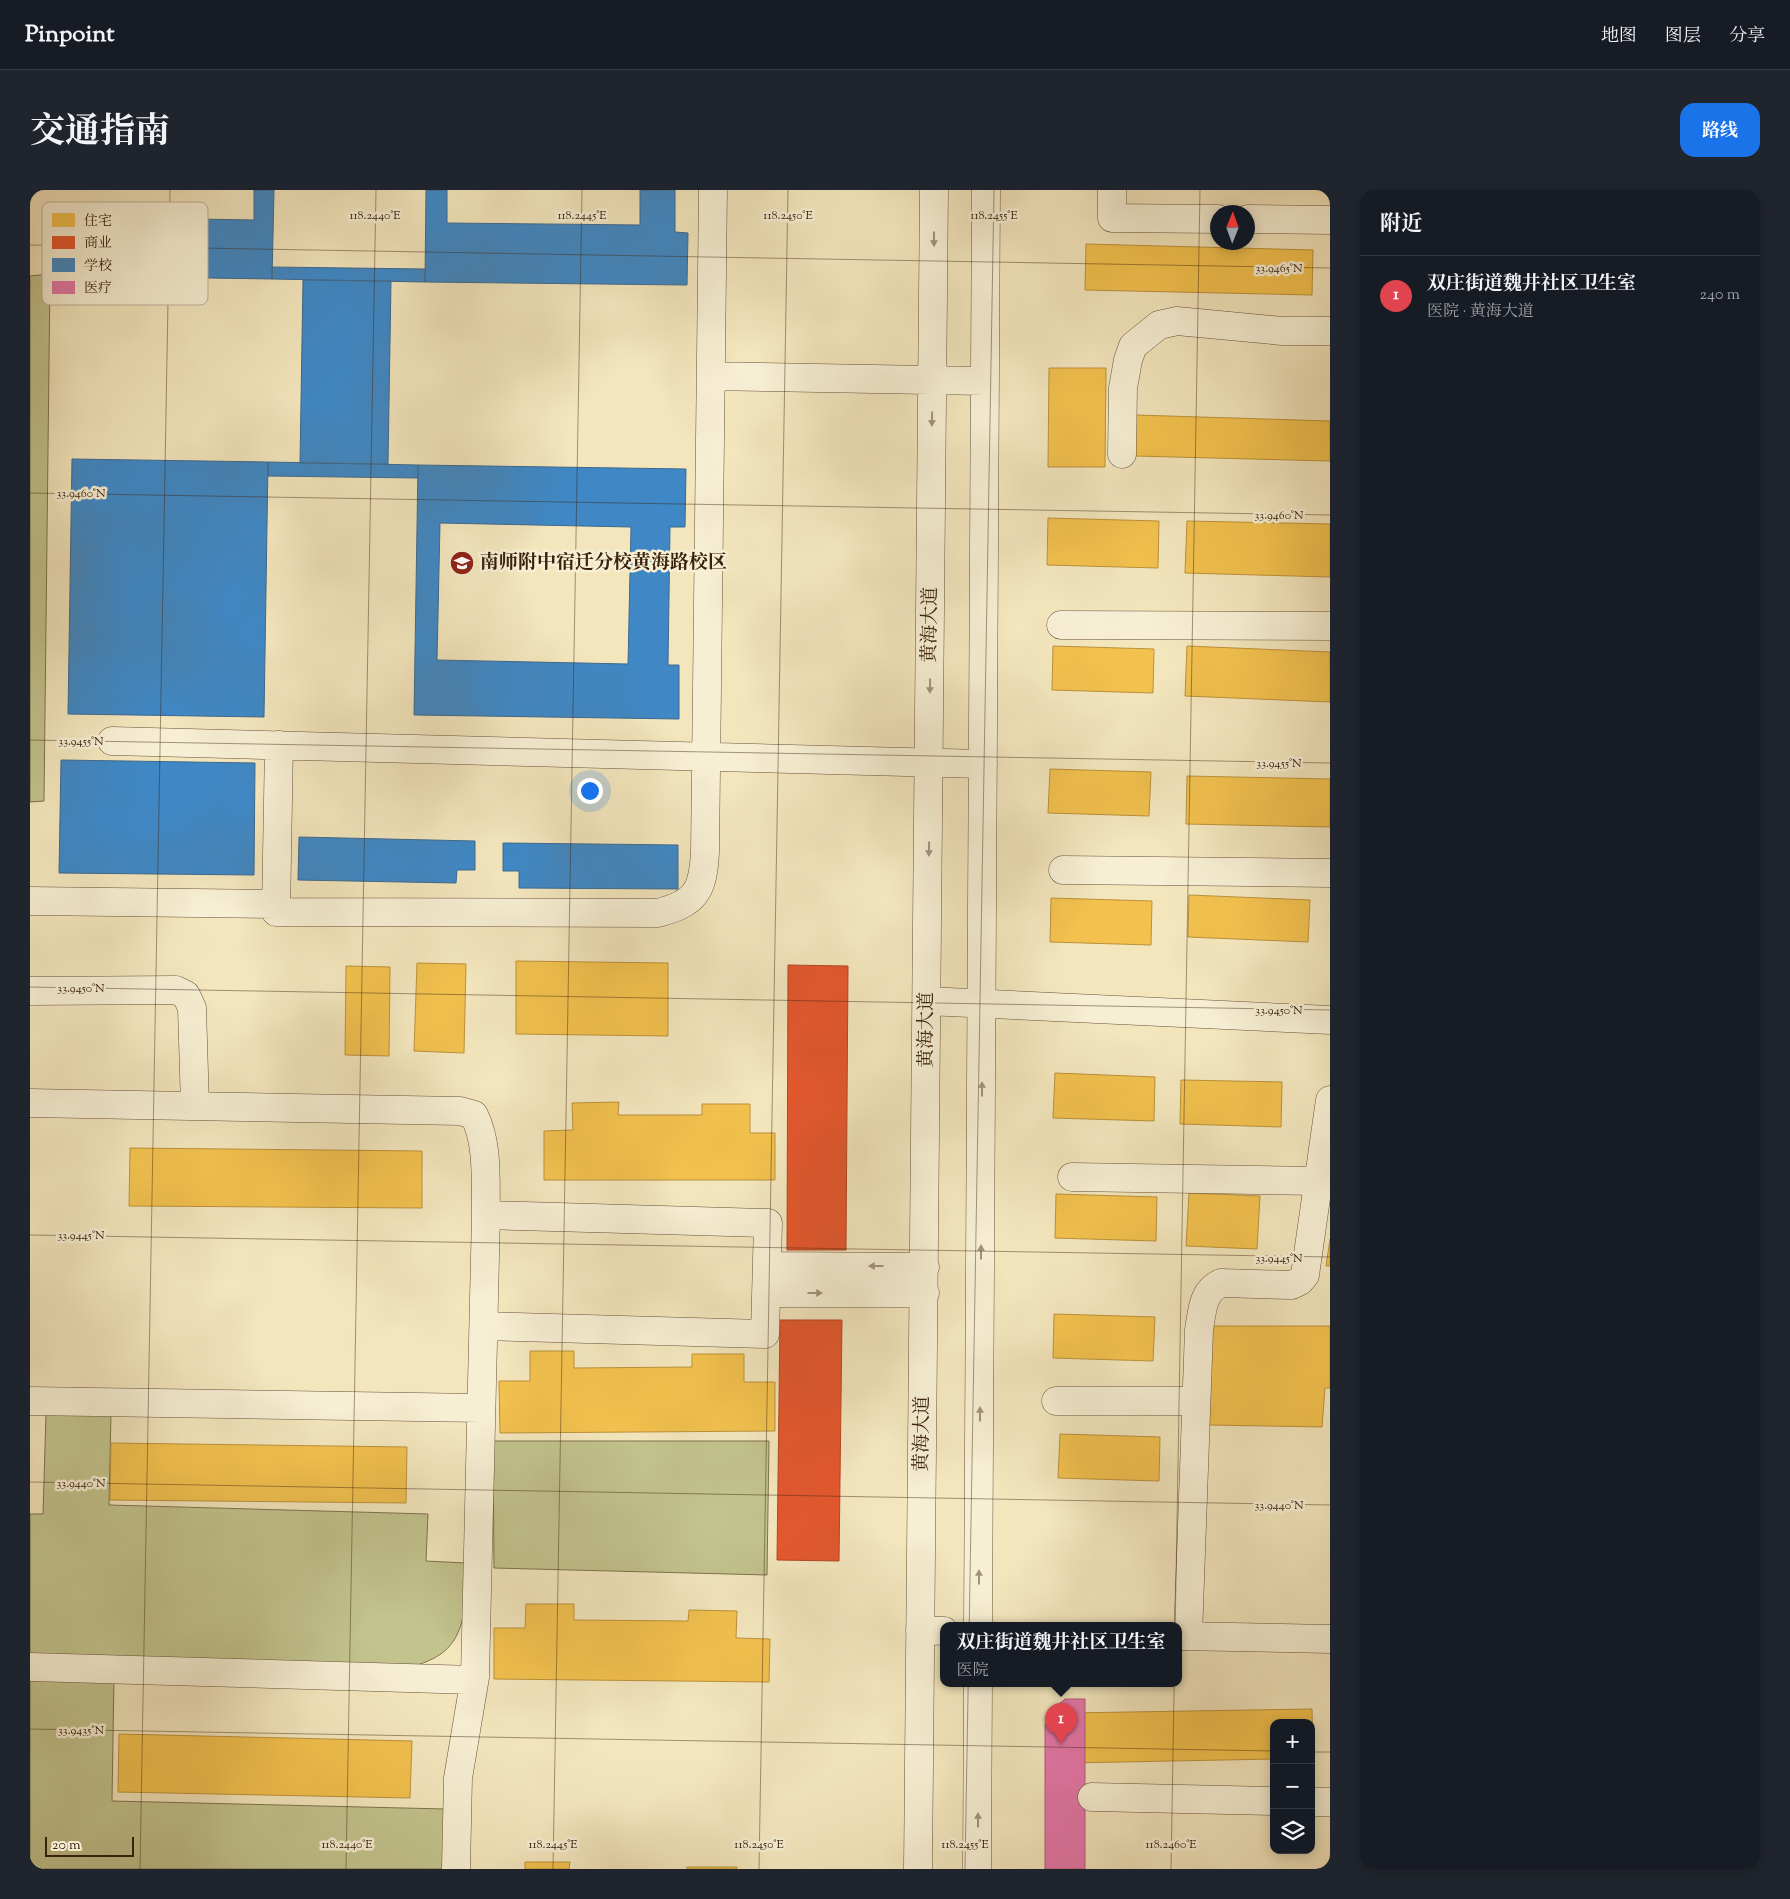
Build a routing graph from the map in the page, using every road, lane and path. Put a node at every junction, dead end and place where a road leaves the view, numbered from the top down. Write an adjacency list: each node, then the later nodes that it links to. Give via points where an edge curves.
1 (713, 190): 9 (street)
2 (934, 190): 10 (street, 黄海大道, one-way to 10)
3 (986, 190): 11 (street)
4 (1112, 190): 5 (street, via 1112,218)
5 (1210, 219)
6 (1255, 219): 7 (street)
7 (1330, 220)
8 (1330, 331): 12 (street, via 1282,331 1177,321 1159,325 1133,346 1128,360 1123,388)
9 (711, 376): 10 (street); 17 (street)
10 (933, 380): 11 (street); 18 (street, 黄海大道, one-way to 18)
11 (985, 381): 19 (street)
12 (1122, 454)
13 (1061, 625): 14 (street)
14 (1330, 626)
15 (112, 741): 16 (street)
16 (278, 745): 17 (street); 23 (street)
17 (706, 757): 18 (street); 23 (street, via 704,868 692,899 679,908 658,913 276,912)
18 (929, 763): 19 (street); 25 (street, 黄海大道, one-way to 25)
19 (983, 764): 26 (street)
20 (1064, 870): 21 (street)
21 (1330, 873)
22 (30, 902): 23 (street)
23 (276, 904)
24 (30, 990): 30 (street, via 176,990 186,996 192,1008)
25 (927, 1001): 26 (street); 35 (street, 黄海大道)
26 (982, 1002): 27 (street); 42 (street, one-way to 26)
27 (1330, 1020)
28 (1330, 1100): 32 (street)
29 (30, 1103): 30 (street)
30 (195, 1106): 33 (street, via 460,1111 474,1115 484,1143)
31 (1072, 1177): 32 (street)
32 (1319, 1181): 40 (street, via 1308,1264 1300,1281 1292,1285 1221,1283 1212,1286 1208,1292 1199,1330)
33 (486, 1216): 34 (street, via 768,1223); 37 (street)
34 (767, 1266): 35 (street, one-way to 34); 36 (street)
35 (925, 1280): 36 (street, one-way to 35); 43 (street, 黄海大道)
36 (766, 1293): 37 (street, via 765,1334)
37 (484, 1326): 41 (street)
38 (30, 1401): 41 (street)
39 (1056, 1401): 40 (street)
40 (1196, 1401): 44 (street)
41 (481, 1408): 47 (street)
42 (978, 1622)
43 (932, 1630): 54 (street, 黄海大道)
44 (1183, 1636): 45 (street)
45 (1330, 1639)
46 (30, 1667): 47 (street)
47 (474, 1680): 53 (street, via 458,1778)
48 (978, 1687): 55 (street, one-way to 48)
49 (1092, 1797): 50 (street)
50 (1270, 1801)
51 (1315, 1802): 52 (street)
52 (1330, 1802)
53 (456, 1869)
54 (918, 1869)
55 (977, 1869)

